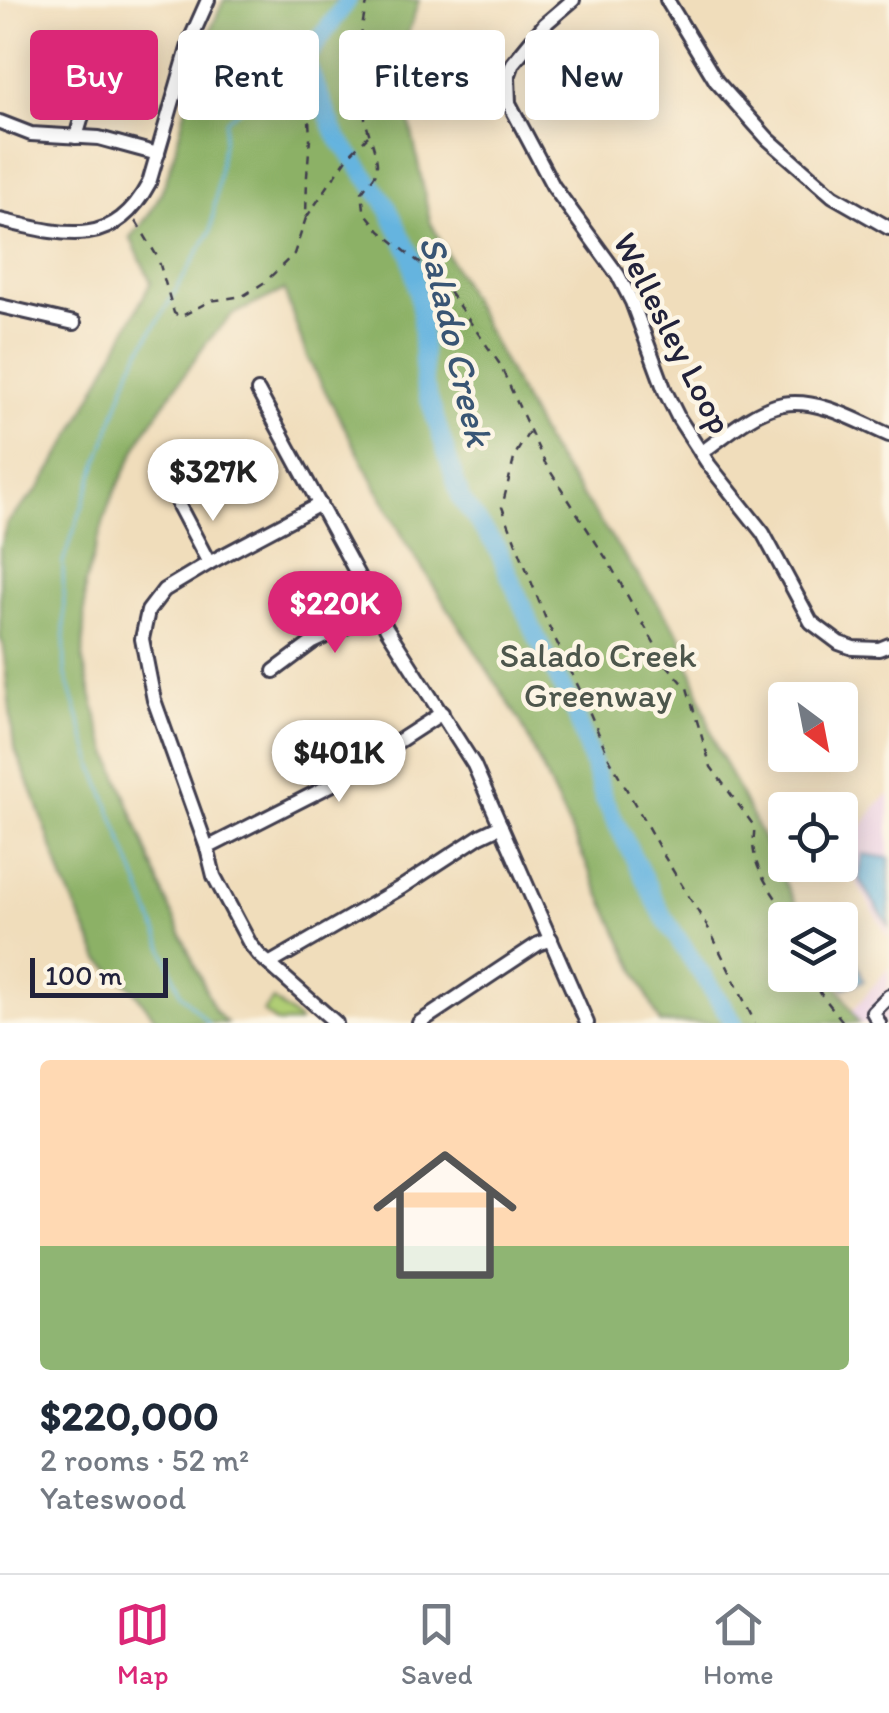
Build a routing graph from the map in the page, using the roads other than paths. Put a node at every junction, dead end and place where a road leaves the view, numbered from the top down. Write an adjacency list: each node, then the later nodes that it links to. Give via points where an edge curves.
1 (208, 0): 7 (street)
2 (573, 0): 14 (street, Wellesley Loop, via 514,63 510,102 553,186 618,275 665,391)
3 (667, 0): 9 (street, via 716,82 768,138 833,196)
4 (81, 120): 6 (street)
5 (0, 122): 6 (street, via 31,134)
6 (76, 137): 7 (street)
7 (158, 154): 8 (street, via 130,212 108,227 56,234)
8 (0, 220)
9 (889, 228)
10 (0, 306): 11 (street)
11 (74, 323)
12 (258, 390): 15 (street)
13 (889, 435): 14 (street, via 819,406 783,404)
14 (701, 453): 19 (street, Wellesley Loop, via 763,533 812,622 853,648)
15 (320, 504): 17 (street); 18 (street)
16 (179, 506): 17 (street)
17 (210, 563): 23 (street, via 154,600 142,638 154,700)
18 (378, 612): 20 (street, via 313,642); 21 (street)
19 (889, 645)
20 (274, 670)
21 (442, 713): 22 (street); 23 (street, via 345,778)
22 (501, 826): 24 (street); 25 (street)
23 (207, 848): 25 (street, via 218,886)
24 (550, 940): 28 (street); 29 (street)
25 (269, 964): 27 (street)
26 (889, 996): 30 (street, via 873,1012)
27 (336, 1023)
28 (419, 1023)
29 (587, 1023)
30 (878, 1023)

